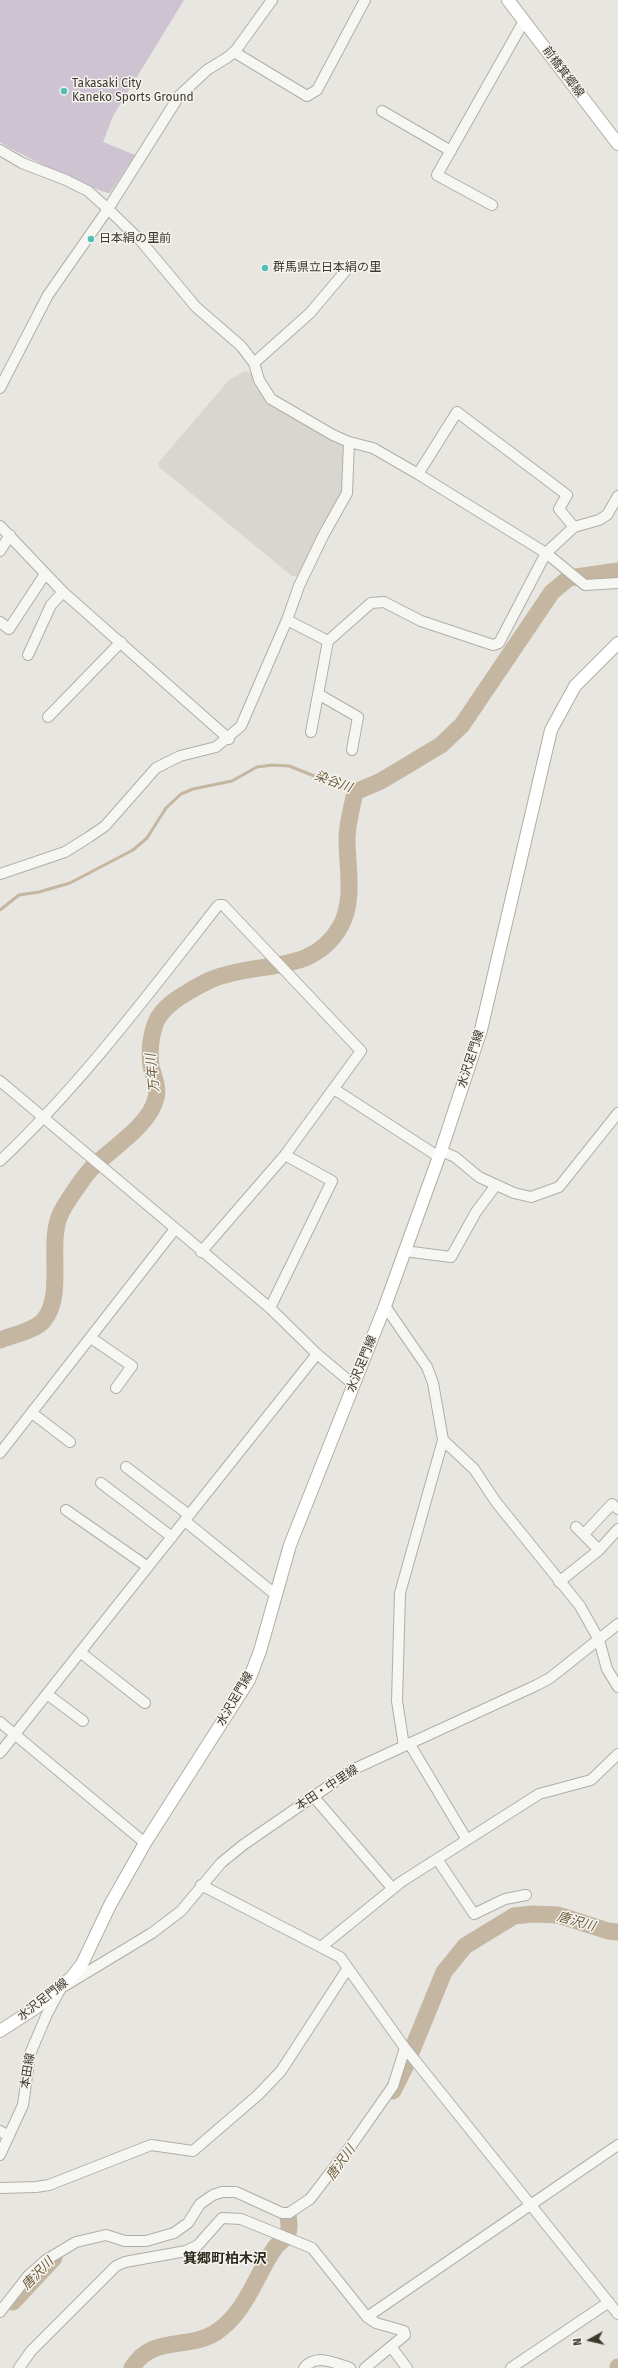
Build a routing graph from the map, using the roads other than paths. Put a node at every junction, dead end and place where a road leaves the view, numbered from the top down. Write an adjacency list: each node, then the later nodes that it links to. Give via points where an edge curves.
1 (272, 0): 5 (street)
2 (365, 0): 5 (street, via 317,90 307,96)
3 (511, 1): 4 (main road, 前橋箕郷線)
4 (524, 21): 7 (main road, 前橋箕郷線); 9 (street)
5 (234, 52): 11 (street, via 207,70 178,96)
6 (382, 111): 9 (street)
7 (618, 144)
8 (0, 150): 11 (street, via 22,163 88,191)
9 (451, 151): 10 (street, via 437,175)
10 (492, 206)
11 (108, 209): 13 (street, via 140,240 196,307 241,346); 14 (street, via 48,295)
12 (348, 268): 13 (street, via 310,313)
13 (254, 363): 15 (street, via 259,380 271,399)
14 (0, 388)
15 (349, 442): 16 (street, via 372,448); 26 (street, via 347,493 299,586)
16 (418, 474): 19 (street, via 457,412 567,495 559,510); 22 (street)
17 (618, 496): 19 (street, via 607,515)
18 (0, 526): 20 (street)
19 (574, 527): 22 (street)
20 (10, 535): 21 (street); 23 (street)
21 (0, 551)
22 (546, 554): 24 (street, via 585,585); 28 (street, via 499,643 493,645 421,621 384,602 371,603)
23 (45, 574): 25 (street); 27 (street, via 9,629)
24 (618, 583)
25 (63, 592): 29 (street); 31 (street, via 51,605)
26 (287, 620): 28 (street); 35 (street, via 241,726)
27 (0, 622)
28 (328, 641): 32 (street)
29 (121, 642): 33 (street); 35 (street)
30 (618, 643): 42 (main road, 水沢足門線, via 575,686 551,730 483,1024)
31 (28, 655)
32 (318, 694): 34 (street); 36 (street, via 358,717)
33 (48, 717)
34 (311, 732)
35 (229, 739): 37 (street, via 216,747 180,756 156,768 105,826 65,852)
36 (352, 750)
37 (0, 874)
38 (0, 1081): 41 (street)
39 (334, 1089): 41 (street, via 361,1051 219,904 120,1030); 42 (street); 43 (street)
40 (618, 1113): 45 (street, via 559,1186 531,1196 514,1193)
41 (45, 1118): 44 (street); 46 (street)
42 (440, 1154): 45 (street, via 455,1157 468,1170); 47 (main road, 水沢足門線)
43 (285, 1155): 48 (street); 50 (street, via 332,1181)
44 (0, 1161)
45 (496, 1185): 47 (street, via 476,1212 451,1257)
46 (174, 1230): 48 (street); 51 (street)
47 (404, 1251): 49 (main road, 水沢足門線)
48 (201, 1252): 50 (street)
49 (385, 1306): 53 (main road, 水沢足門線); 56 (street, via 427,1367 433,1383)
50 (270, 1308): 52 (street)
51 (91, 1338): 54 (street, via 132,1366); 55 (street)
52 (317, 1354): 53 (street); 63 (street)
53 (354, 1385): 71 (main road, 水沢足門線, via 290,1545)
54 (116, 1388)
55 (32, 1413): 57 (street); 58 (street)
56 (443, 1440): 70 (street, via 474,1468 496,1502); 81 (street, via 400,1593 397,1701)
57 (70, 1442)
58 (0, 1453)
59 (126, 1467): 63 (street)
60 (101, 1483): 67 (street)
61 (618, 1509): 66 (street, via 612,1504)
62 (66, 1510): 69 (street)
63 (187, 1518): 67 (street); 71 (street)
64 (576, 1527): 66 (street)
65 (618, 1529): 68 (street)
66 (584, 1534): 68 (street)
67 (172, 1537): 69 (street)
68 (599, 1550): 70 (street)
69 (148, 1567): 74 (street)
70 (560, 1582): 73 (street, via 580,1606)
71 (276, 1595): 86 (main road, 水沢足門線, via 249,1680)
72 (618, 1624): 73 (street, 本田・中里線)
73 (599, 1640): 75 (street, via 607,1669); 81 (street, 本田・中里線, via 550,1678)
74 (80, 1652): 76 (street); 77 (street)
75 (618, 1687)
76 (47, 1694): 78 (street); 80 (street)
77 (145, 1703)
78 (83, 1721)
79 (0, 1722): 80 (street)
80 (14, 1734): 82 (street); 86 (street)
81 (406, 1744): 84 (street, 本田・中里線, via 352,1770); 85 (street)
82 (0, 1753)
83 (618, 1754): 85 (street, via 590,1780 539,1794)
84 (313, 1796): 88 (street, 本田・中里線, via 221,1863); 89 (street)
85 (467, 1840): 87 (street)
86 (145, 1843): 93 (main road, 水沢足門線, via 82,1964)
87 (437, 1859): 89 (street); 90 (street, via 474,1914 504,1898)
88 (201, 1885): 91 (street); 93 (street, 本田・中里線, via 181,1911 152,1933)
89 (393, 1888): 91 (street)
90 (526, 1895)
91 (321, 1947): 92 (street, via 340,1957)
92 (348, 1968): 95 (street); 100 (street, via 281,2071 258,2095 193,2151 151,2145 49,2185)
93 (61, 1988): 94 (main road, 水沢足門線); 97 (street, 本田線, via 30,2054 23,2105)
94 (0, 2031)
95 (407, 2050): 101 (street); 103 (street, via 384,2101 310,2199 301,2207 289,2214 282,2213 236,2192 222,2192 200,2204 188,2224 174,2233 146,2241 126,2241 106,2235 76,2242 46,2260 28,2276)
96 (0, 2131): 97 (street)
97 (9, 2136): 99 (street, 本田線)
98 (618, 2145): 101 (street)
99 (0, 2155)
100 (0, 2188)
101 (531, 2206): 102 (street); 105 (street)
102 (609, 2302): 104 (street); 112 (street)
103 (0, 2312)
104 (618, 2314)
105 (367, 2317): 106 (street, via 376,2323 404,2331 405,2335); 107 (street, via 312,2248 241,2219 222,2218 198,2245 186,2251 125,2262 116,2266 31,2351)
106 (392, 2348): 110 (street); 111 (street)
107 (18, 2368)
108 (304, 2368): 109 (street, via 313,2361 321,2360)
109 (350, 2368)
110 (365, 2368)
111 (407, 2368)
112 (511, 2368)

